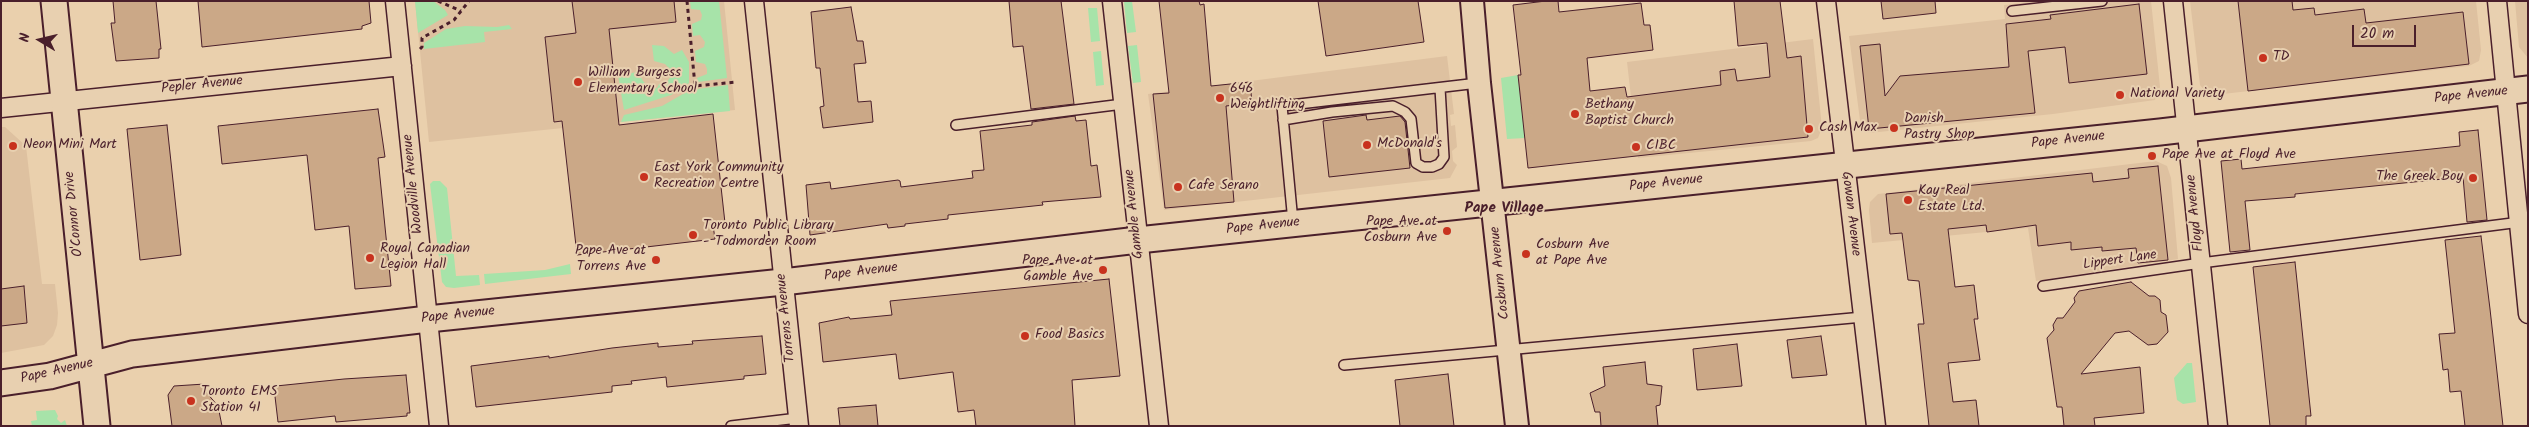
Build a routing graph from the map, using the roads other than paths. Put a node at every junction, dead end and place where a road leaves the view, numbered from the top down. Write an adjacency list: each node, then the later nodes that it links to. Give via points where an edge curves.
1 (54, 1): 15 (main road, O'Connor Drive)
2 (394, 1): 11 (street, Woodville Avenue)
3 (754, 1): 27 (street, Torrens Avenue)
4 (1112, 1): 16 (street, Gamble Avenue)
5 (1472, 1): 12 (street, Cosburn Avenue)
6 (1826, 1): 21 (street, Gowan Avenue)
7 (2102, 1): 10 (lane)
8 (2172, 1): 20 (street, Floyd Avenue)
9 (2497, 1): 14 (street)
10 (2012, 11)
11 (408, 60): 15 (street, Pepler Avenue); 31 (street, Woodville Avenue)
12 (1479, 83): 13 (lane); 22 (street, Cosburn Avenue)
13 (1440, 88): 18 (lane, via 1282,106); 18 (lane, via 1444,157 1432,167 1416,163 1411,120 1405,112 1393,106)
14 (2517, 91): 20 (main road, Pape Avenue); 23 (street)
15 (64, 101): 17 (street, Pepler Avenue); 33 (main road, O'Connor Drive)
16 (1123, 104): 19 (lane); 25 (street, Gamble Avenue)
17 (1, 108)
18 (1283, 120): 24 (lane)
19 (956, 125)
20 (2186, 128): 21 (main road, Pape Avenue); 26 (street, Floyd Avenue)
21 (1844, 165): 22 (main road, Pape Avenue); 30 (street, Gowan Avenue)
22 (1493, 203): 24 (main road, Pape Avenue); 32 (street, Cosburn Avenue)
23 (2523, 222): 26 (lane, Lippert Lane); 29 (street)
24 (1293, 224): 25 (main road, Pape Avenue)
25 (1138, 240): 27 (main road, Pape Avenue); 40 (street, Gamble Avenue)
26 (2201, 262): 28 (lane, Lippert Lane); 43 (street, Floyd Avenue)
27 (783, 282): 31 (main road, Pape Avenue); 36 (street, Torrens Avenue)
28 (2043, 286)
29 (2528, 314)
30 (1863, 317): 32 (lane); 42 (street, Gowan Avenue)
31 (428, 319): 33 (main road, Pape Avenue, via 132,354); 38 (street, Woodville Avenue)
32 (1509, 350): 34 (lane); 41 (street, Cosburn Avenue)
33 (90, 364): 35 (main road, Pape Avenue, via 50,376); 37 (main road, O'Connor Drive)
34 (1344, 365)
35 (1, 384)
36 (798, 422): 39 (lane)
37 (97, 426)
38 (439, 426)
39 (731, 426)
40 (1159, 426)
41 (1517, 426)
42 (1876, 426)
43 (2218, 426)

